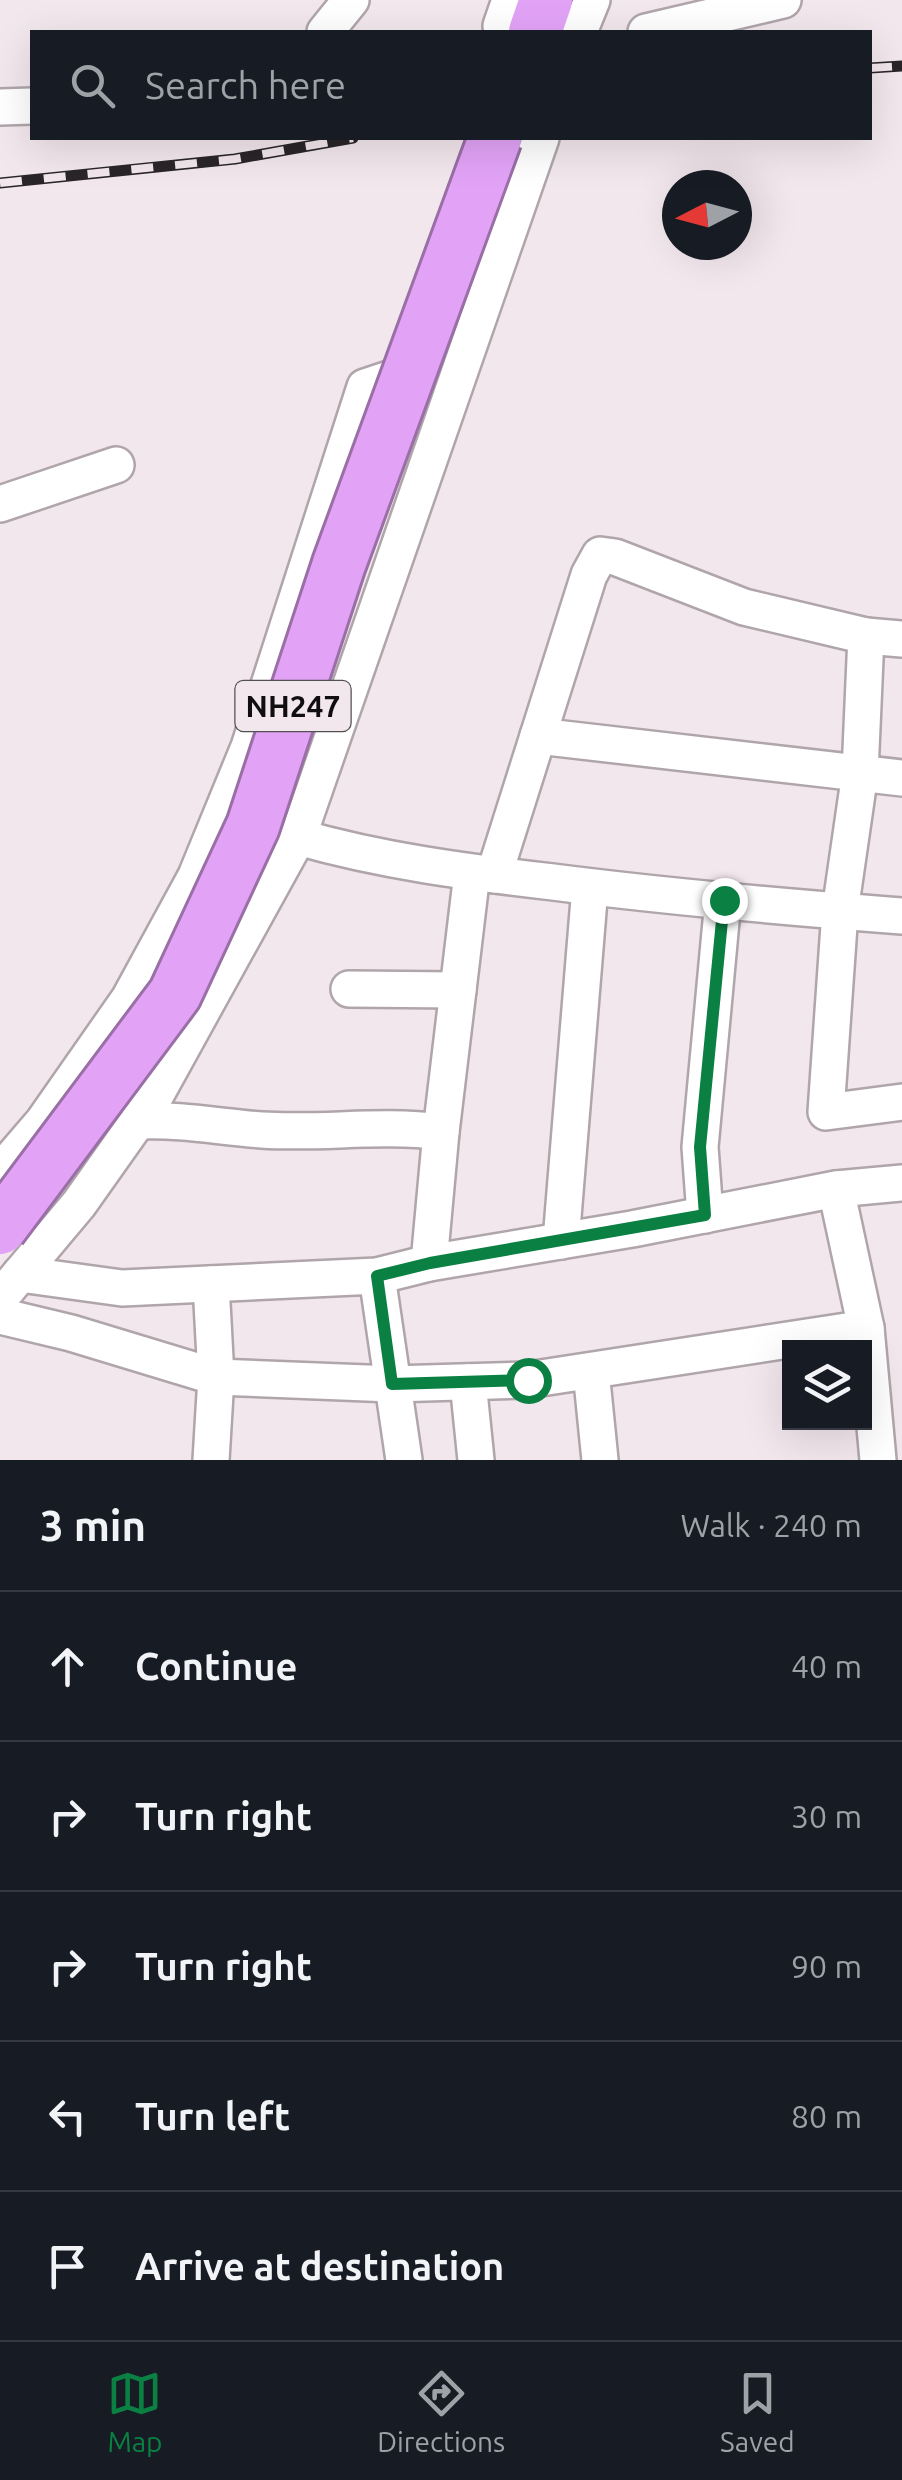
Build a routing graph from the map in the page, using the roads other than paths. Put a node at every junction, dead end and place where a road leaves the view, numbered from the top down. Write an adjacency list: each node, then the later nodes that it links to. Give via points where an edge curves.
1 (351, 0): 6 (street)
2 (510, 0): 7 (street, via 501,26)
3 (546, 0): 8 (highway)
4 (592, 0): 9 (street)
5 (783, 0): 10 (street)
6 (326, 30)
7 (514, 30)
8 (535, 30)
9 (580, 30)
10 (655, 30)
11 (0, 106): 12 (street)
12 (30, 106)
13 (494, 140): 40 (highway, NH247, bridge, via 339,564 253,826 175,994)
14 (540, 140): 15 (street)
15 (466, 354): 23 (street); 34 (street, via 366,387 250,747 196,876 129,998)
16 (116, 465): 17 (street)
17 (0, 504)
18 (866, 636): 19 (street); 20 (street, via 744,607 600,556); 21 (street)
19 (902, 640)
20 (538, 736): 21 (street); 24 (street)
21 (860, 772): 22 (street); 27 (street)
22 (902, 778)
23 (298, 837): 24 (street, via 369,857); 32 (street)
24 (483, 874): 25 (street); 30 (street)
25 (590, 887): 26 (street); 38 (street)
26 (724, 900): 27 (street); 37 (street, via 700,1147)
27 (840, 911): 28 (street); 31 (street, via 826,1112)
28 (902, 916)
29 (349, 989): 30 (street)
30 (458, 990): 33 (street)
31 (902, 1102)
32 (138, 1120): 33 (street, via 264,1130); 40 (street, via 79,1204)
33 (441, 1132): 39 (street)
34 (0, 1172)
35 (902, 1184): 36 (street)
36 (836, 1189): 37 (street); 44 (street)
37 (705, 1215): 38 (street)
38 (561, 1241): 39 (street)
39 (430, 1263): 41 (street)
40 (7, 1267): 42 (street, via 122,1288)
41 (377, 1276): 42 (street); 48 (street)
42 (211, 1284): 46 (street)
43 (0, 1316): 46 (street)
44 (866, 1328): 45 (street); 53 (street)
45 (591, 1370): 47 (street); 52 (street)
46 (216, 1377): 48 (street); 49 (street)
47 (468, 1382): 48 (street); 51 (street)
48 (392, 1384): 50 (street)
49 (211, 1460)
50 (404, 1460)
51 (476, 1460)
52 (600, 1460)
53 (878, 1460)

